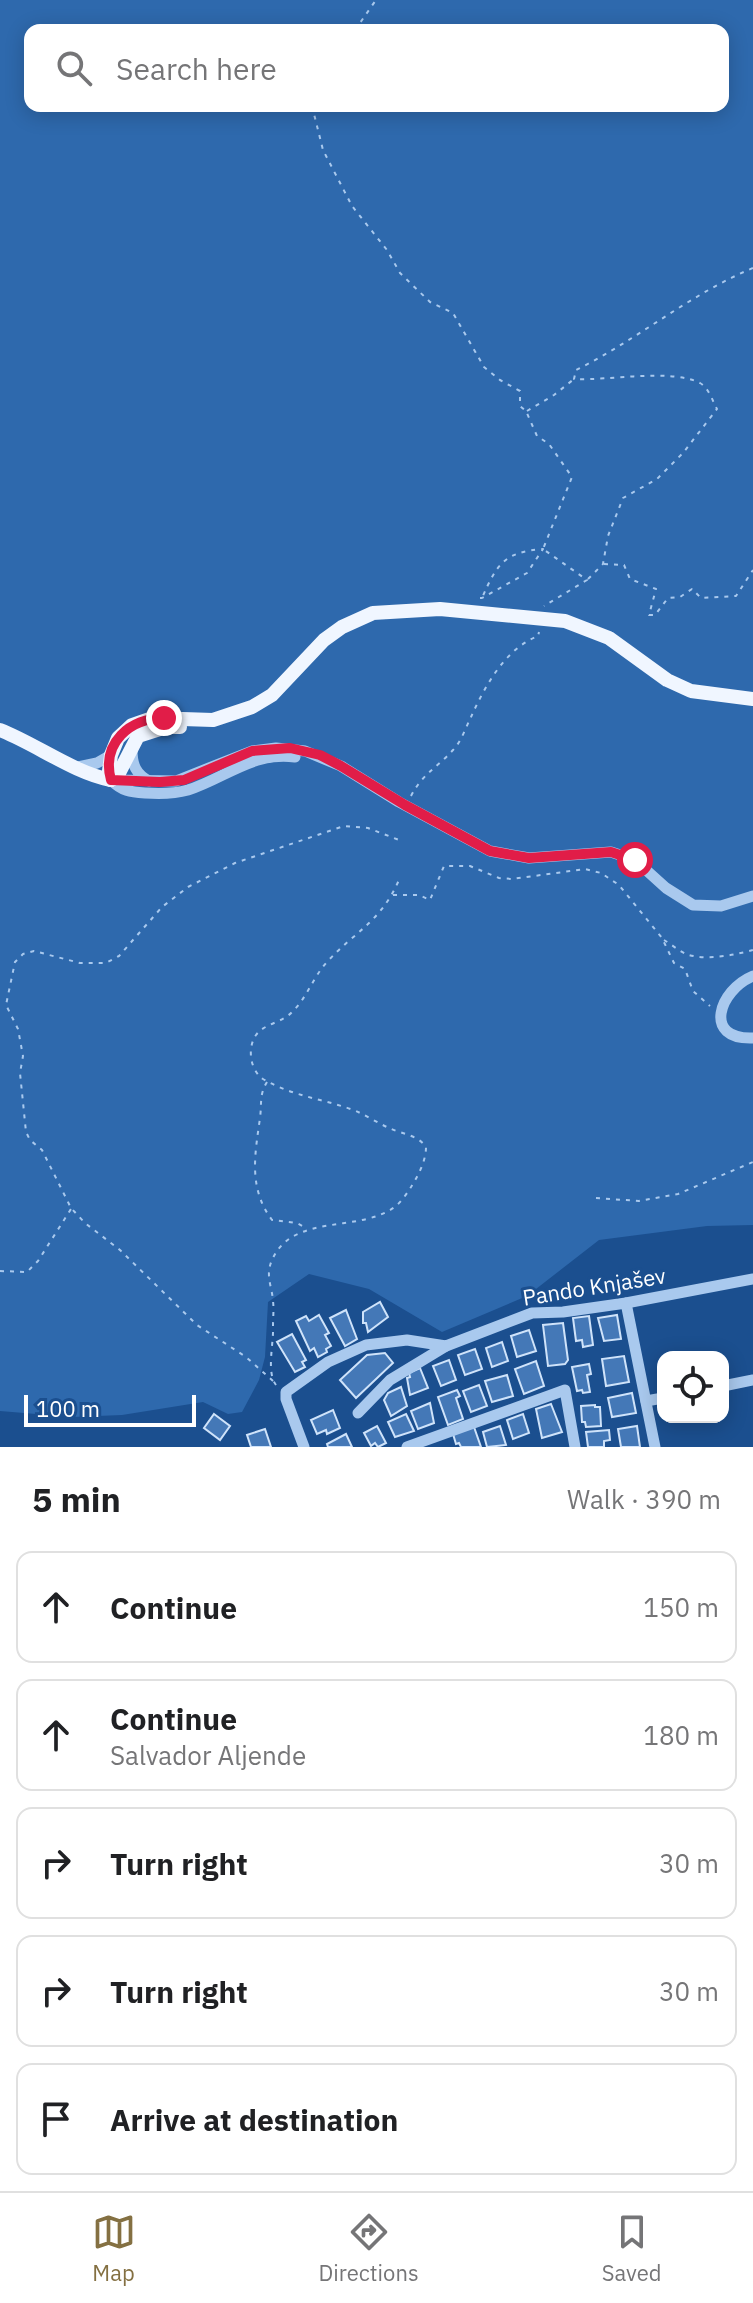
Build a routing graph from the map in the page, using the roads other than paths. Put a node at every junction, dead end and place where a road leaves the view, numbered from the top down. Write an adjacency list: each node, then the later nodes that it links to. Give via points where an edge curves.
1 (342, 627): 2 (main road, via 373,613 427,609 565,621 609,638 691,691); 4 (main road, via 289,686 258,711 213,727 151,730 138,736); 5 (main road, via 272,695 252,707 213,720 143,719 124,731)
2 (753, 699)
3 (0, 730): 6 (main road)
4 (132, 747): 7 (main road); 8 (street, via 134,767)
5 (111, 755): 6 (street); 7 (main road)
6 (78, 767): 7 (main road)
7 (111, 780): 8 (street); 9 (street, via 126,792 173,793 252,761 289,756)
8 (150, 781): 9 (street, via 184,780 239,755 276,748 320,755)
9 (364, 781): 10 (street, via 502,855 611,852 635,860 693,905 721,906)
10 (753, 896)
11 (753, 976): 12 (street, via 726,996 720,1014 726,1030)
12 (753, 1038)
13 (753, 1279): 14 (street, Pando Knjašev)
14 (626, 1303): 15 (street, Pando Knjašev, via 532,1313); 19 (street)
15 (446, 1346): 20 (street, Pando Knjašev, via 390,1380); 21 (street, Pando Knjašev, via 407,1340 366,1345 328,1362 286,1392)
16 (753, 1380): 17 (street)
17 (729, 1385)
18 (657, 1399): 19 (street)
19 (646, 1401): 24 (street)
20 (358, 1413)
21 (304, 1447)
22 (407, 1447): 23 (street, via 565,1390)
23 (575, 1447)
24 (655, 1447)

